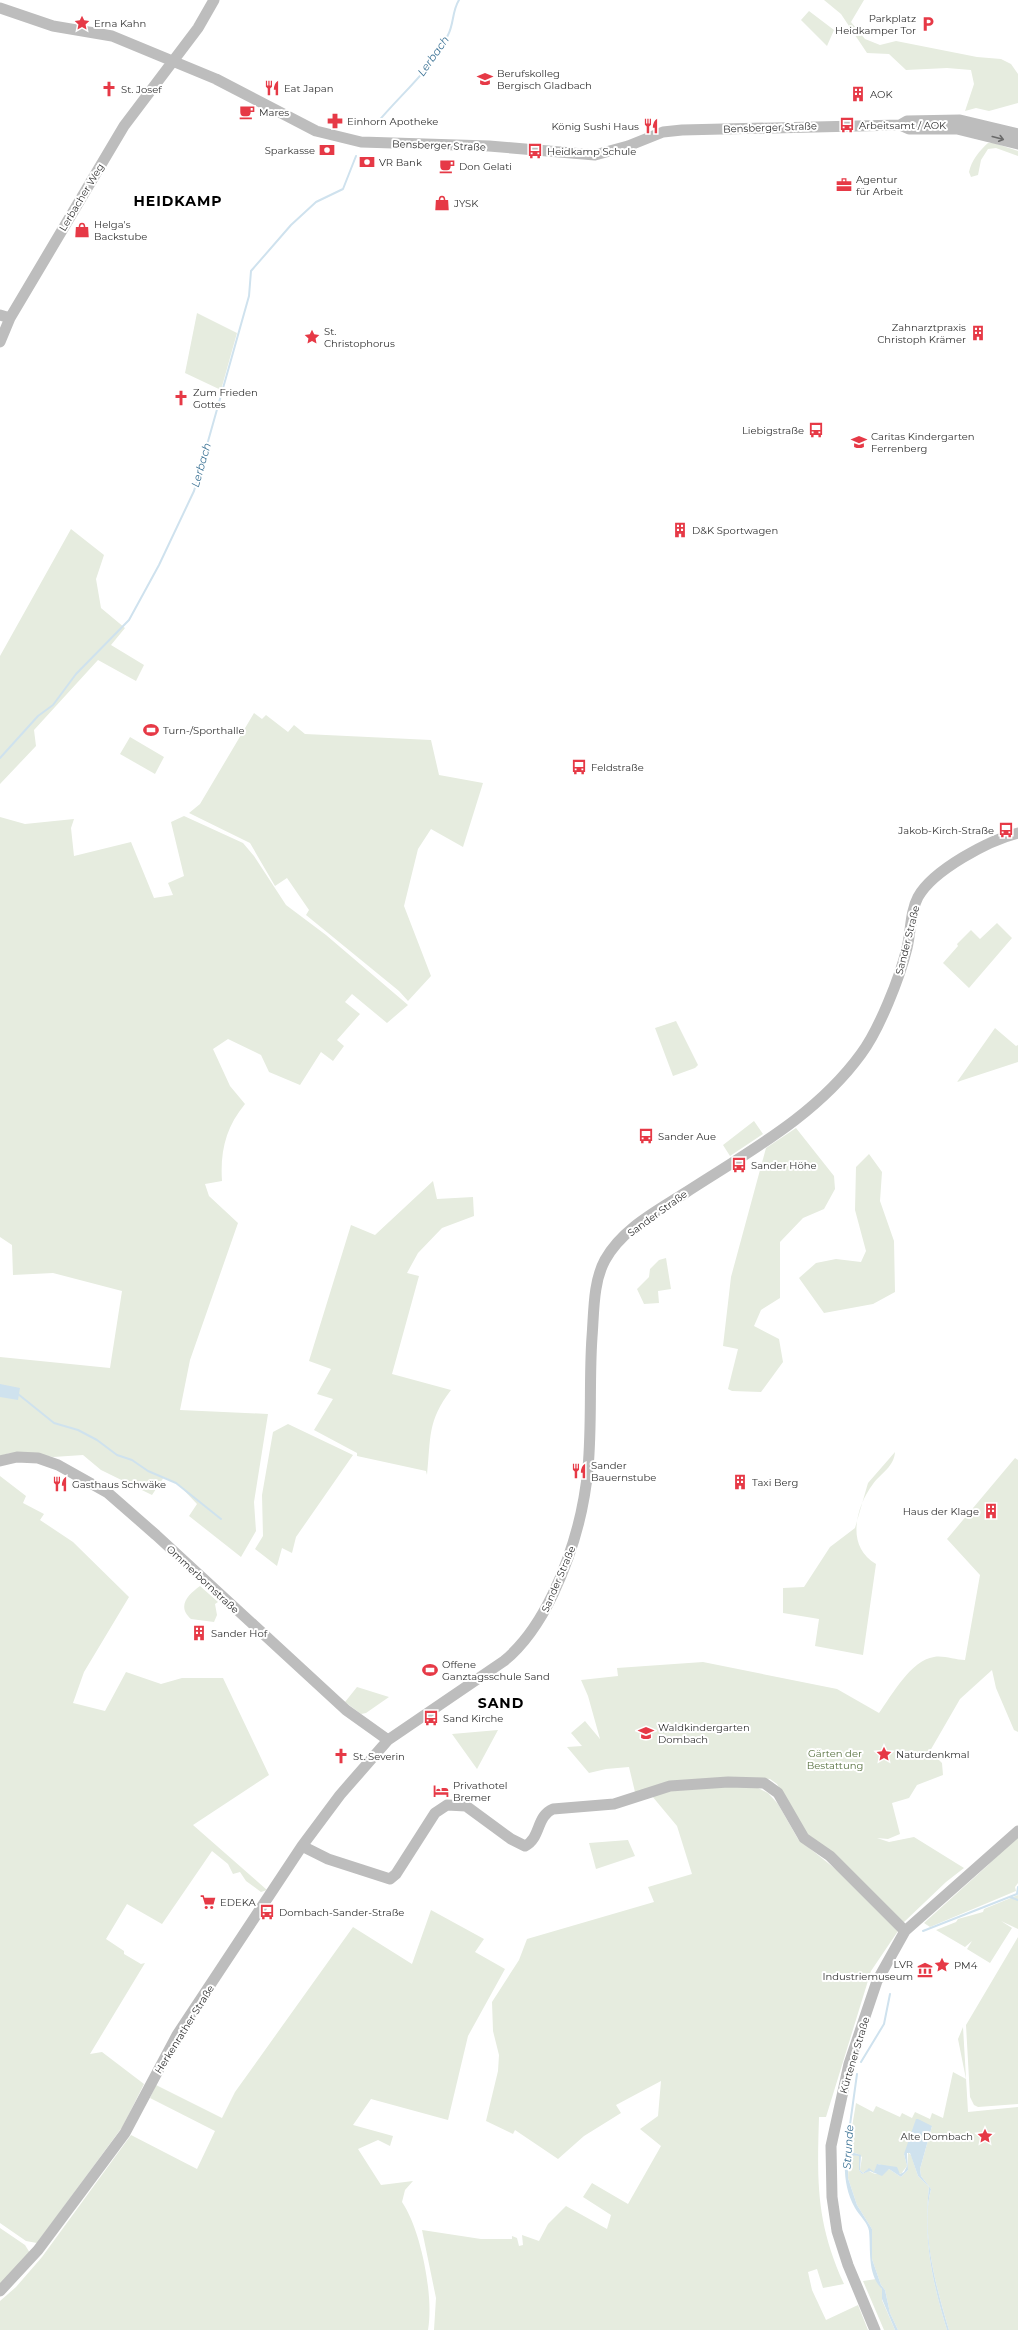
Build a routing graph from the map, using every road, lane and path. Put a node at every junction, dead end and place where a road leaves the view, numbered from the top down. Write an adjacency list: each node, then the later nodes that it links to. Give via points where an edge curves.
1 (214, 0): 3 (main road, Lerbacher Weg, via 202,23)
2 (0, 8): 3 (main road, Bensberger Straße, via 53,26 112,36)
3 (175, 60): 4 (main road, Bensberger Straße, via 243,92 316,131 361,142 488,146 595,155 628,146 663,132 682,130); 7 (main road, Lerbacher Weg, via 124,126)
4 (900, 125): 5 (main road, Bensberger Straße, via 907,121 960,120); 6 (main road, Bensberger Straße, one-way to 6, via 909,129 964,130)
5 (1018, 134)
6 (1018, 144)
7 (5, 317): 8 (main road, Lerbacher Weg)
8 (0, 342)
9 (1018, 833): 11 (main road, Sander Straße, via 1003,837 967,856 934,880 920,894 915,905 898,978 863,1052 834,1086 803,1115 634,1227 605,1260 596,1290 588,1471 576,1532 558,1584 540,1618 514,1653)
10 (0, 1461): 11 (main road, Ommerbornstraße, via 17,1457 38,1458 108,1493 156,1534 346,1710)
11 (388, 1740): 12 (main road, Sander Straße)
12 (365, 1764): 14 (main road, Herkenrather Straße)
13 (1018, 1831): 15 (main road, Kürtener Straße)
14 (302, 1846): 15 (main road, via 328,1859 390,1879 396,1874 435,1813 447,1805 466,1806 510,1839 525,1846 534,1838 542,1817 553,1809 614,1804 670,1786 755,1781 775,1789 800,1833 830,1856); 16 (main road, Herkenrather Straße, via 170,2047 125,2133 38,2250)
15 (905, 1931): 17 (main road, Kürtener Straße, via 877,1982 849,2064 831,2146 832,2197 837,2231)
16 (0, 2292)
17 (875, 2330)

